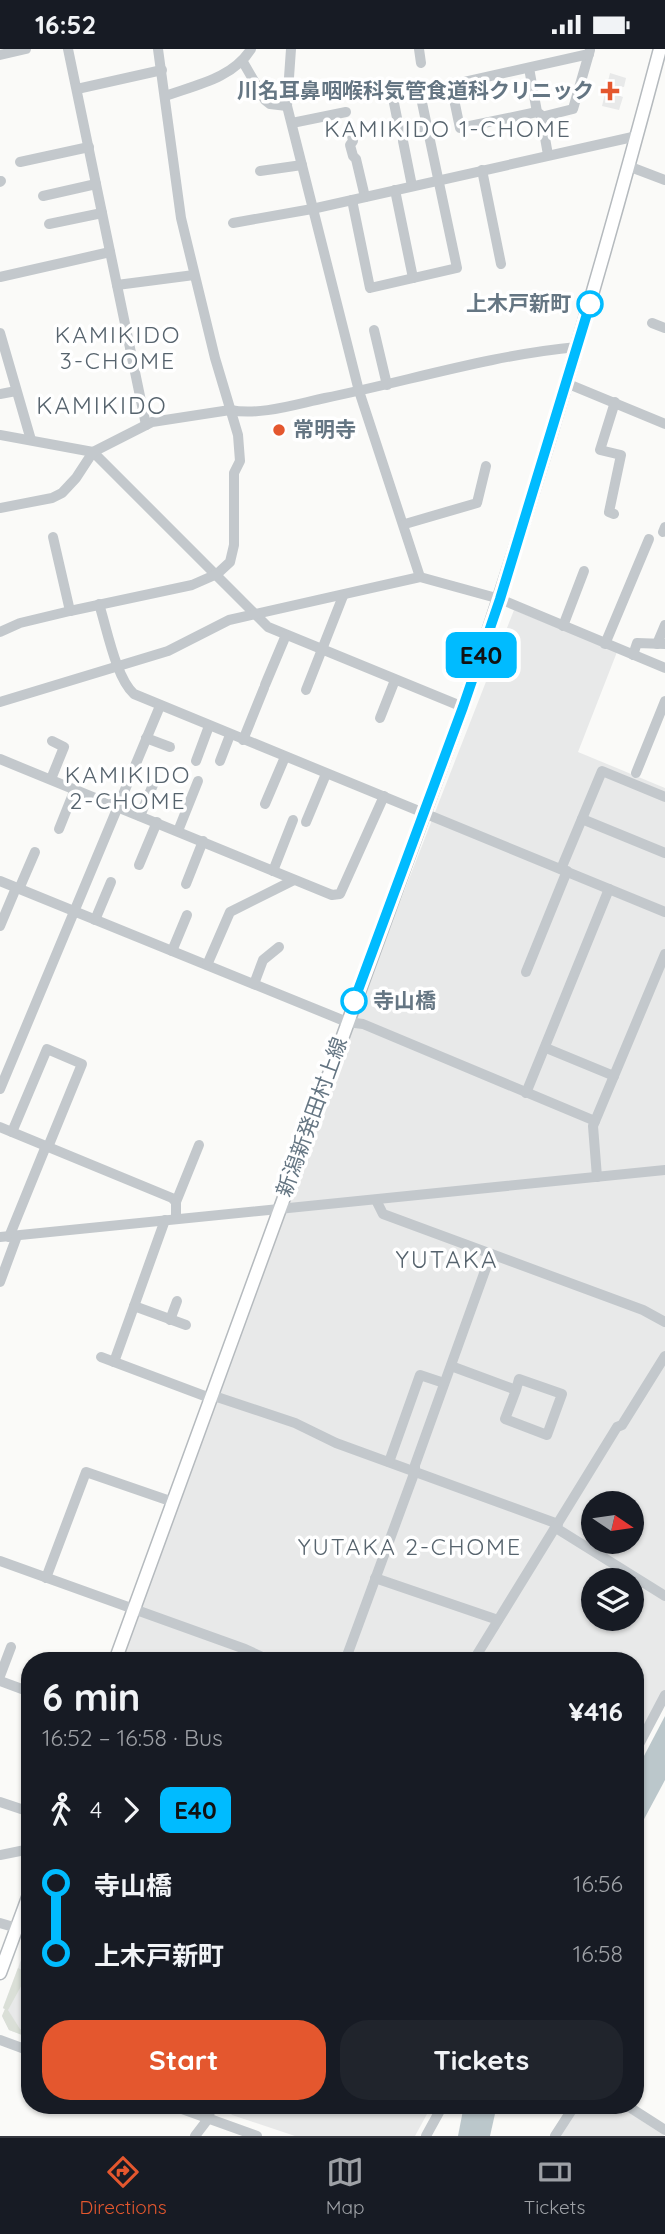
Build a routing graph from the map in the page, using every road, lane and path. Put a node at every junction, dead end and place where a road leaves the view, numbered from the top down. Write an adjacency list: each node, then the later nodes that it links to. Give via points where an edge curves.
1 (26, 49): 8 (street)
2 (68, 49): 16 (street)
3 (158, 49): 14 (street)
4 (251, 49): 11 (street)
5 (291, 49): 19 (street)
6 (419, 49): 12 (street)
7 (660, 49): 25 (main road, 新潟新発田村上線)
8 (15, 50): 10 (street)
9 (589, 51): 13 (street); 21 (street, via 573,109)
10 (0, 55)
11 (243, 62): 18 (street, via 207,82); 19 (street, via 265,100)
12 (421, 63)
13 (529, 68): 15 (street); 21 (street)
14 (162, 70): 16 (street); 18 (street)
15 (451, 85): 17 (street); 21 (street, via 460,128)
16 (77, 89): 27 (street)
17 (420, 93): 23 (street); 23 (street, via 393,98 400,133)
18 (165, 96): 48 (street, via 181,218)
19 (286, 106): 22 (street)
20 (346, 112): 22 (street)
21 (539, 114): 28 (street)
22 (292, 123): 30 (street)
23 (427, 128): 34 (street)
24 (351, 130): 40 (street, via 350,145)
25 (637, 136): 28 (street); 31 (main road, 新潟新発田村上線)
26 (402, 141): 37 (street)
27 (89, 147): 29 (street); 36 (street)
28 (548, 155): 32 (street)
29 (20, 162)
30 (302, 165): 33 (street); 42 (street)
31 (628, 166): 35 (street); 56 (main road, 新潟新発田村上線)
32 (482, 170): 34 (street); 47 (street)
33 (260, 171)
34 (439, 180): 37 (street); 50 (street, via 457,268)
35 (665, 180)
36 (96, 184): 39 (street); 43 (street)
37 (412, 186): 38 (street)
38 (395, 190): 40 (street); 50 (street)
39 (43, 195)
40 (365, 197): 41 (street)
41 (352, 200): 42 (street); 50 (street, via 370,288)
42 (312, 209): 44 (street); 60 (street)
43 (102, 213): 45 (street); 46 (street)
44 (233, 223)
45 (49, 224)
46 (110, 252): 49 (street); 51 (street)
47 (501, 264)
48 (194, 275): 51 (street); 63 (street)
49 (0, 277)
50 (413, 278)
51 (117, 285): 65 (street)
52 (652, 323): 53 (street)
53 (665, 328)
54 (374, 330): 58 (street)
55 (0, 334): 59 (street)
56 (577, 347): 57 (main road, 新潟新発田村上線); 58 (street, via 512,356)
57 (566, 383): 62 (street); 79 (main road, 新潟新発田村上線)
58 (387, 385): 60 (street)
59 (16, 391): 61 (street); 67 (street)
60 (359, 391): 63 (street, via 268,409); 72 (street)
61 (0, 394)
62 (615, 402): 64 (street); 71 (street, via 600,450 621,456 609,512)
63 (230, 410): 65 (street); 76 (street, via 240,461 234,473 234,545 230,562)
64 (665, 424)
65 (146, 425): 68 (street)
66 (0, 435): 67 (street)
67 (31, 440): 68 (street)
68 (93, 452): 70 (street, via 62,493); 76 (street)
69 (486, 466): 72 (street, via 477,503)
70 (0, 508)
71 (614, 514)
72 (405, 524): 77 (street)
73 (53, 537): 81 (street)
74 (649, 539): 87 (street)
75 (584, 571): 84 (street)
76 (217, 574): 80 (street, via 192,585); 82 (street)
77 (420, 577): 78 (street); 79 (street)
78 (343, 596): 82 (street); 89 (street)
79 (500, 599): 84 (street); 98 (main road, 新潟新発田村上線)
80 (99, 604): 81 (street); 91 (street)
81 (70, 611): 85 (street)
82 (256, 614): 86 (street, via 268,627); 91 (street, via 229,620 168,651)
83 (665, 625): 88 (street)
84 (563, 627): 87 (street)
85 (0, 632)
86 (286, 635): 89 (street); 103 (street)
87 (605, 644): 90 (street)
88 (661, 644): 90 (street, via 637,643)
89 (322, 650): 93 (street); 94 (street)
90 (633, 655): 92 (street)
91 (119, 667): 96 (street); 97 (street, via 127,688)
92 (665, 669)
93 (395, 680): 98 (street); 99 (street)
94 (306, 690)
95 (665, 701): 110 (street)
96 (0, 702)
97 (160, 706): 100 (street); 102 (street)
98 (463, 707): 120 (main road, 新潟新発田村上線)
99 (380, 718)
100 (209, 726): 101 (street); 108 (street)
101 (230, 735): 103 (street); 109 (street)
102 (146, 738): 105 (street); 119 (street)
103 (243, 740): 106 (street)
104 (52, 741): 112 (street, via 64,747)
105 (170, 747)
106 (285, 757): 111 (street); 118 (street)
107 (0, 759): 112 (street)
108 (196, 761)
109 (220, 761)
110 (636, 773)
111 (326, 774): 116 (street); 124 (street)
112 (51, 779): 115 (street)
113 (155, 781): 121 (street)
114 (198, 781): 127 (street)
115 (75, 789): 119 (street); 126 (street)
116 (384, 796): 120 (street); 134 (street, via 340,894)
117 (665, 797): 122 (street, via 602,771)
118 (265, 804)
119 (117, 806): 121 (street); 140 (street)
120 (424, 812): 132 (street); 151 (main road, 新潟新発田村上線)
121 (141, 816): 125 (street)
122 (582, 819): 130 (street); 132 (street)
123 (293, 820): 133 (street)
124 (306, 822)
125 (157, 823): 127 (street); 131 (street)
126 (59, 829)
127 (178, 831): 128 (street)
128 (202, 841): 133 (street); 137 (street)
129 (35, 852): 138 (street)
130 (665, 853)
131 (139, 865)
132 (564, 870): 139 (street); 149 (street)
133 (273, 871): 134 (street)
134 (294, 880): 148 (street, via 230,912)
135 (0, 881): 138 (street)
136 (111, 882): 143 (street)
137 (186, 884)
138 (18, 888): 140 (street); 144 (street)
139 (609, 889): 141 (street); 152 (street)
140 (74, 912): 143 (street); 154 (street)
141 (665, 912)
142 (187, 915): 146 (street)
143 (95, 920): 146 (street)
144 (0, 926)
145 (279, 947): 150 (street, via 263,960)
146 (172, 951): 148 (street)
147 (665, 954): 153 (street)
148 (207, 965): 150 (street)
149 (526, 972)
150 (254, 984): 151 (street)
151 (347, 1021): 155 (street); 165 (main road, 新潟新発田村上線)
152 (546, 1048): 153 (street); 155 (street)
153 (614, 1076): 156 (street)
154 (0, 1089)
155 (526, 1093): 156 (street)
156 (595, 1121): 162 (street)
157 (0, 1127): 158 (street)
158 (12, 1132): 160 (street); 160 (street, via 47,1049 82,1064)
159 (199, 1145): 164 (street)
160 (47, 1147): 164 (street); 168 (street)
161 (665, 1170): 162 (street)
162 (597, 1177): 163 (street)
163 (376, 1200): 165 (street); 169 (street, via 383,1214)
164 (176, 1202): 166 (street)
165 (278, 1210): 166 (street); 182 (main road, 新潟新発田村上線)
166 (176, 1219): 167 (street)
167 (165, 1220): 168 (street); 172 (street)
168 (9, 1236): 170 (street)
169 (491, 1254): 174 (street); 179 (street)
170 (0, 1282)
171 (177, 1301): 173 (street)
172 (134, 1306): 173 (street); 178 (street)
173 (170, 1319): 175 (street)
174 (665, 1322)
175 (186, 1325)
176 (665, 1356): 186 (street)
177 (101, 1357): 178 (street)
178 (114, 1362): 182 (street)
179 (451, 1366): 180 (street); 181 (street)
180 (444, 1384): 183 (street, via 420,1375); 184 (street)
181 (516, 1390): 181 (street, via 519,1379 562,1394 547,1435 505,1419)
182 (211, 1397): 183 (street, via 295,1423); 185 (main road, 新潟新発田村上線)
183 (389, 1462): 184 (street)
184 (415, 1471): 186 (street); 188 (street)
185 (173, 1502): 189 (street, via 86,1472); 191 (main road, 新潟新発田村上線)
186 (557, 1526): 190 (street); 192 (street)
187 (0, 1561): 189 (street)
188 (375, 1578): 192 (street); 196 (street)
189 (46, 1579): 191 (street)
190 (665, 1596)
191 (134, 1610): 194 (main road, 新潟新発田村上線); 195 (street)
192 (498, 1620): 197 (street)
193 (11, 1647): 198 (street)
194 (118, 1652)
195 (252, 1652)
196 (348, 1652)
197 (478, 1652)
198 (0, 1679): 199 (street)
199 (21, 1688)
200 (665, 1695): 201 (street)
201 (644, 1735)
202 (0, 1802): 203 (street)
203 (21, 1809)
204 (21, 1851): 205 (street)
205 (0, 1855)
206 (21, 1916): 208 (main road)
207 (0, 1923): 208 (street)
208 (16, 1929): 209 (main road)
209 (0, 1973)
210 (0, 2040): 211 (street)
211 (21, 2048)
212 (195, 2114): 217 (street)
213 (209, 2114): 217 (street)
214 (438, 2114): 221 (street)
215 (569, 2114): 222 (street)
216 (640, 2114): 218 (street)
217 (208, 2119): 219 (street); 220 (street)
218 (665, 2130)
219 (195, 2136)
220 (257, 2136)
221 (426, 2136)
222 (555, 2136)

